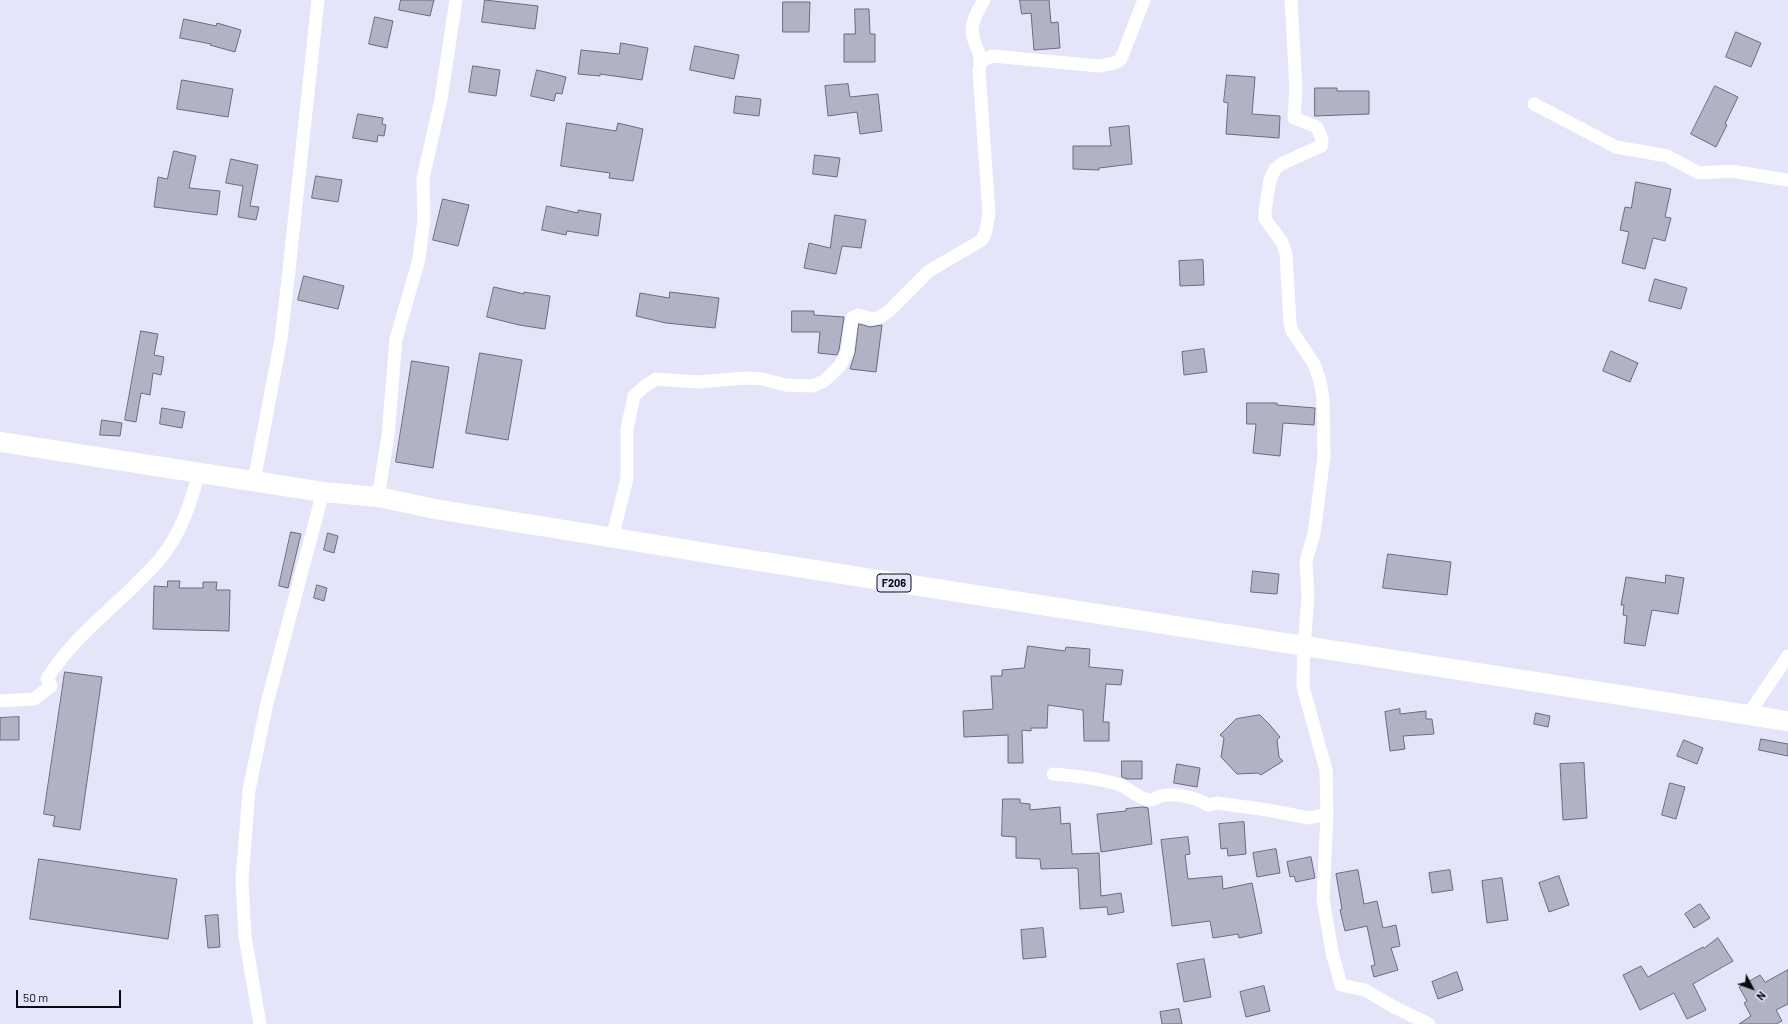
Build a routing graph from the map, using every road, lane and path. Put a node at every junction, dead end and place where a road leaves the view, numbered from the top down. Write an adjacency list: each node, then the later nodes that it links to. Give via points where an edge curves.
1 (318, 0): 11 (street, via 283,323)
2 (456, 0): 13 (street, via 441,100 424,178 424,219 419,259 396,339 388,436)
3 (984, 0): 6 (street, via 974,19 972,30)
4 (1144, 0): 6 (street, via 1121,59 1115,63 1099,66 992,56)
5 (1292, 0): 15 (street, via 1296,89 1294,118 1317,127 1322,139 1321,146 1275,169 1270,180 1265,219 1282,242 1286,254 1292,331 1314,364 1323,398 1324,456 1314,534 1306,561 1308,597)
6 (982, 61): 14 (street, via 979,71 989,213 982,240 928,271 880,317 872,319 858,315 852,318 847,352 840,366 824,381 812,386 786,385 764,379 745,378 698,382 656,379 644,386 634,396 627,429 627,479)
7 (1534, 104): 8 (street, via 1616,147 1667,156 1699,173 1731,171)
8 (1788, 180)
9 (0, 442): 10 (main road, F206)
10 (199, 473): 11 (main road, F206); 17 (street, via 179,531 160,558 59,660 47,679 51,686 34,699)
11 (254, 481): 12 (main road, F206)
12 (323, 492): 13 (main road, F206); 22 (street, via 268,704 249,790 242,880 245,937)
13 (378, 497): 14 (main road, F206)
14 (612, 538): 15 (main road, F206)
15 (1304, 646): 18 (main road, F206); 21 (street, via 1303,687 1326,770)
16 (1788, 656): 18 (street)
17 (0, 701)
18 (1748, 715): 19 (main road, F206)
19 (1788, 721)
20 (1054, 774): 21 (street, via 1100,779 1129,789 1145,799 1186,796 1208,805 1218,803 1309,818)
21 (1327, 814): 23 (street, via 1323,899 1332,952 1341,985 1365,990)
22 (260, 1024)
23 (1429, 1024)

